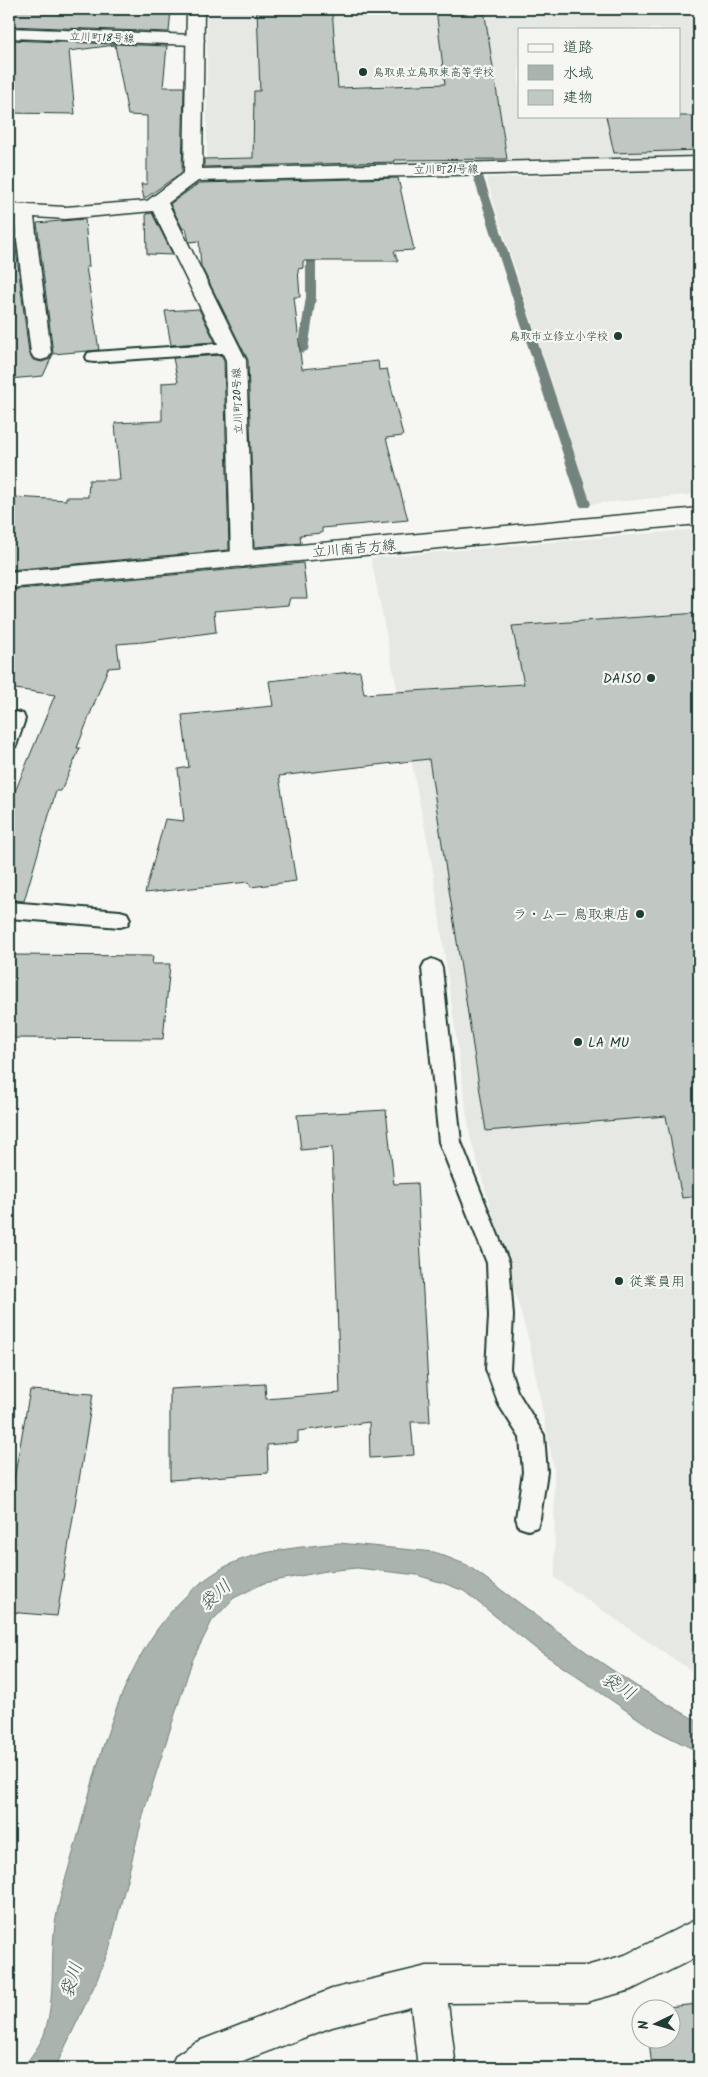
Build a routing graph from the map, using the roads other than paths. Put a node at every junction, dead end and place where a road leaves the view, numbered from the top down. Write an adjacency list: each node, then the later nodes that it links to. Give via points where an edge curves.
1 (196, 9): 3 (street)
2 (9, 33): 3 (street, 立川町18号線)
3 (195, 40): 5 (street)
4 (699, 163): 5 (street, 立川町21号線)
5 (193, 176): 6 (street)
6 (158, 202): 7 (street, via 152,206 99,212); 8 (street, 立川町20号線)
7 (16, 210): 9 (street)
8 (230, 348): 10 (lane); 12 (street, 立川町20号線, via 236,360)
9 (41, 353)
10 (94, 357)
11 (699, 516): 12 (street, 立川南吉方線)
12 (242, 558): 13 (street, 立川南吉方線)
13 (9, 580)
14 (16, 719): 15 (lane)
15 (9, 742)
16 (9, 910): 17 (lane)
17 (120, 919)
18 (432, 968): 19 (lane, via 450,1142 498,1263 501,1316 498,1369 507,1397 532,1435 535,1472)
19 (528, 1518)
20 (699, 1936): 21 (street, via 631,1972 586,1984)
21 (427, 1984): 22 (street, via 332,2008 207,2056); 23 (street)
22 (189, 2068)
23 (437, 2068)

